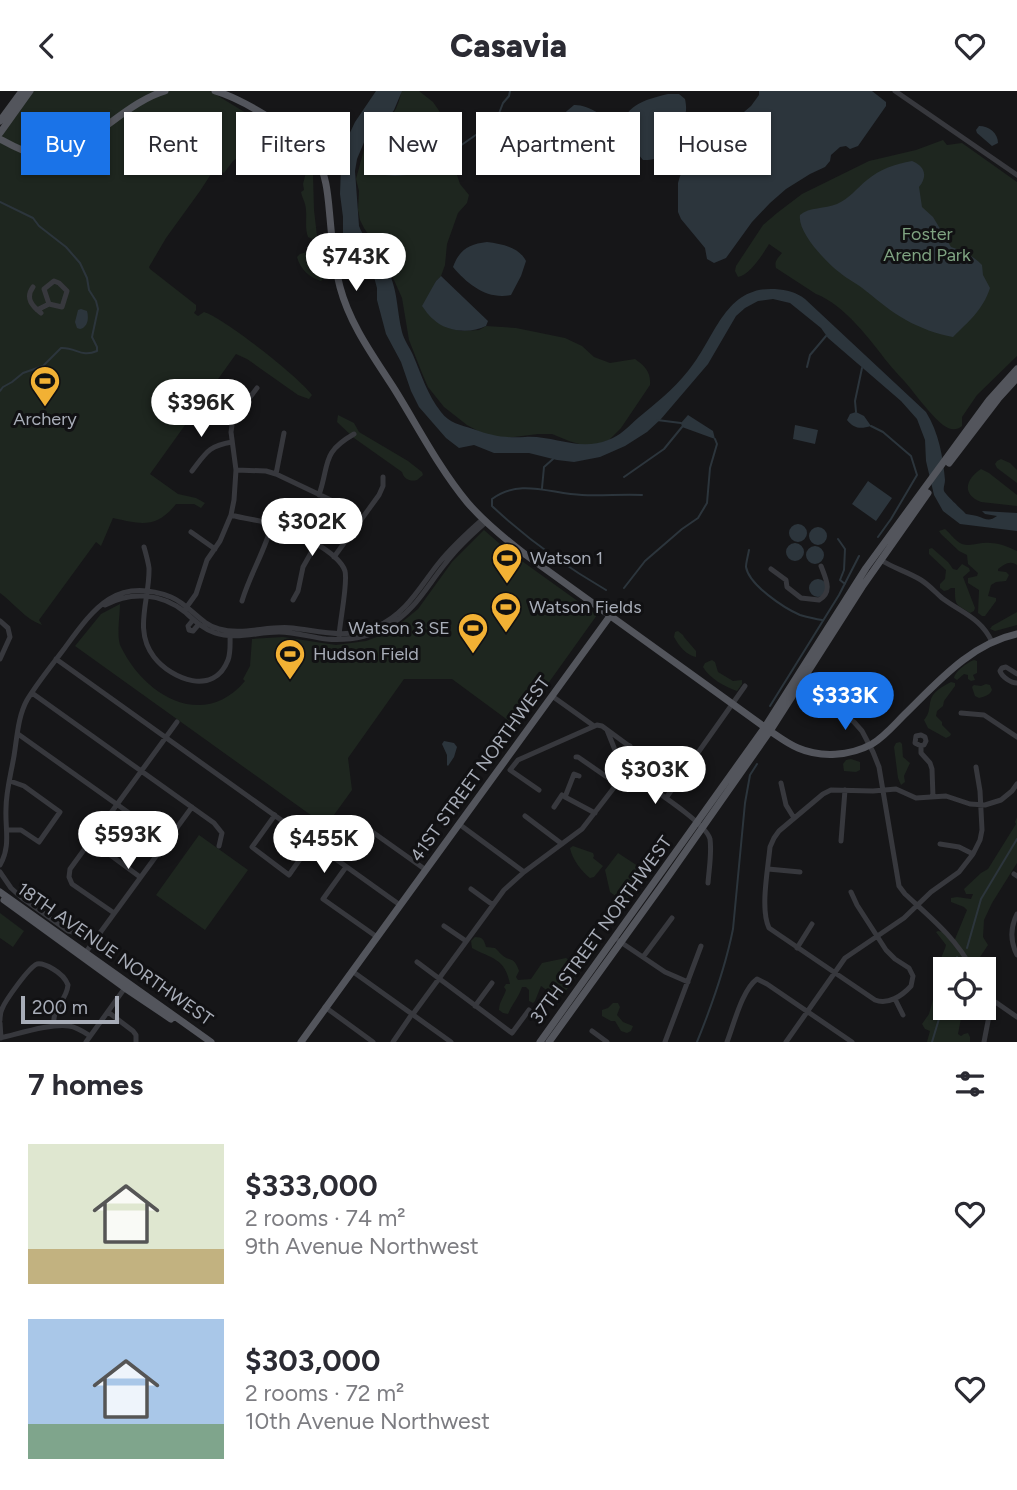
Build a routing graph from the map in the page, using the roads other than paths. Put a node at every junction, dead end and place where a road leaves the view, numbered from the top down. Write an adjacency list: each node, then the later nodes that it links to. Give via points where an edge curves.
1 (22, 91): 6 (main road)
2 (30, 91): 6 (main road)
3 (164, 91): 9 (main road, via 63,151 32,153)
4 (215, 91): 28 (main road, via 293,133 317,157 326,187 337,273 351,317 450,479)
5 (895, 91): 10 (street)
6 (13, 108): 7 (main road); 8 (main road)
7 (0, 121)
8 (0, 133)
9 (0, 139)
10 (1017, 175)
11 (33, 287): 12 (street, via 30,301 39,311)
12 (49, 304): 12 (street, via 44,289 54,281 60,283 66,291 62,307)
13 (1017, 369): 19 (main road, via 989,400)
14 (1017, 378): 19 (main road)
15 (257, 388): 18 (street, via 235,419)
16 (284, 433): 22 (street)
17 (354, 434): 24 (street, via 331,452)
18 (232, 442): 20 (street); 21 (street, via 209,449)
19 (950, 458): 25 (main road, 37TH STREET NORTHWEST)
20 (236, 470): 22 (street); 26 (street)
21 (192, 471)
22 (276, 474): 24 (street)
23 (383, 477): 27 (street, via 382,491)
24 (319, 495): 27 (street)
25 (923, 496): 35 (main road, 37TH STREET NORTHWEST); 40 (main road, 37TH STREET NORTHWEST, via 874,556)
26 (231, 515): 29 (street); 33 (street)
27 (361, 520): 34 (street)
28 (484, 521): 43 (main road); 47 (street, via 402,617 371,634)
29 (272, 524): 31 (street); 41 (street)
30 (191, 532): 33 (street)
31 (316, 544): 34 (street); 39 (street)
32 (144, 547): 38 (street)
33 (215, 548): 42 (street)
34 (334, 557): 47 (street, via 345,575)
35 (881, 560): 40 (main road, 37TH STREET NORTHWEST); 48 (street, via 921,580 979,622)
36 (821, 566): 37 (street, via 828,588 819,600 801,598)
37 (771, 569)
38 (147, 593): 42 (street); 45 (street, via 146,645 181,678 202,681 221,672 229,658); 50 (street, via 123,597 93,612)
39 (293, 600)
40 (849, 600): 53 (main road, 37TH STREET NORTHWEST); 61 (main road, 37TH STREET NORTHWEST)
41 (242, 601)
42 (185, 609): 45 (street); 45 (street, via 213,633)
43 (610, 616): 56 (main road, 41ST STREET NORTHWEST); 57 (main road)
44 (0, 621): 49 (street, via 10,637)
45 (230, 634): 47 (street)
46 (1017, 634): 48 (main road)
47 (339, 637)
48 (992, 642): 66 (main road, via 965,658)
49 (0, 659)
50 (56, 659): 55 (street); 65 (street)
51 (1017, 674): 52 (street, via 1005,667 1000,671)
52 (1017, 683)
53 (801, 684): 61 (main road, 37TH STREET NORTHWEST); 66 (street, via 854,722)
54 (745, 686): 57 (street)
55 (32, 693): 63 (street); 73 (street)
56 (552, 696): 60 (street); 69 (main road, 41ST STREET NORTHWEST)
57 (733, 704): 61 (main road); 86 (street)
58 (961, 713): 64 (street, via 984,715)
59 (177, 722): 65 (street)
60 (594, 726): 62 (street); 71 (street)
61 (767, 729): 66 (main road, via 794,747 820,754); 97 (main road, 37TH STREET NORTHWEST)
62 (607, 730): 67 (street); 67 (street, via 619,759)
63 (18, 734): 76 (street); 87 (street)
64 (1017, 737)
65 (165, 738): 73 (street); 92 (street)
66 (869, 745): 82 (street)
67 (630, 746): 74 (street, via 640,754)
68 (921, 746): 84 (street, via 931,766)
69 (510, 754): 71 (street); 96 (main road, 41ST STREET NORTHWEST)
70 (576, 757): 78 (street)
71 (518, 759): 80 (street, via 510,770)
72 (976, 767): 88 (street)
73 (141, 771): 87 (street); 89 (street)
74 (627, 771): 78 (street); 86 (street)
75 (579, 776): 83 (street, via 574,774)
76 (10, 781): 85 (street); 98 (street, via 60,813 39,842 19,830)
77 (781, 783): 94 (street)
78 (617, 784): 91 (street)
79 (1017, 785): 88 (street, via 1001,800)
80 (539, 790)
81 (845, 790): 82 (street); 94 (street, via 827,792); 101 (street)
82 (883, 790): 84 (street); 121 (street, via 897,881)
83 (565, 797): 90 (street); 91 (street)
84 (931, 797): 88 (street, via 949,796)
85 (3, 798): 98 (street)
86 (666, 799): 97 (street)
87 (117, 804): 99 (street); 100 (street)
88 (981, 805): 106 (street, via 982,836)
89 (192, 807): 100 (street); 105 (street, via 221,830)
90 (554, 807)
91 (595, 813): 103 (street)
92 (275, 815): 102 (street); 102 (street, via 252,847 289,875)
93 (525, 816): 103 (street)
94 (794, 818): 109 (street, via 772,842)
95 (357, 821): 110 (street)
96 (460, 824): 110 (main road, 41ST STREET NORTHWEST); 112 (street)
97 (700, 825): 115 (street, via 710,840); 130 (main road, 37TH STREET NORTHWEST)
98 (7, 830): 107 (street)
99 (90, 840): 114 (street); 122 (street, via 72,864 69,877)
100 (167, 840): 114 (street)
101 (841, 841)
102 (312, 842): 108 (street)
103 (562, 844): 112 (street)
104 (940, 844): 106 (street)
105 (219, 846)
106 (972, 854): 121 (street, via 959,872)
107 (0, 865)
108 (346, 867): 119 (street); 128 (street, via 323,899)
109 (768, 869): 113 (street); 134 (street, via 766,921 771,930)
110 (426, 870): 119 (main road, 41ST STREET NORTHWEST)
111 (0, 871): 129 (street, via 22,898 68,931)
112 (524, 872): 120 (street)
113 (800, 872)
114 (141, 877): 122 (street)
115 (708, 883)
116 (471, 889): 120 (street)
117 (851, 892): 127 (street)
118 (0, 894): 133 (main road, 18TH AVENUE NORTHWEST); 135 (main road, 18TH AVENUE NORTHWEST)
119 (400, 905): 128 (main road, 41ST STREET NORTHWEST)
120 (493, 905): 131 (street)
121 (917, 905): 127 (street); 138 (street)
122 (114, 913): 129 (street)
123 (1017, 915): 136 (street, via 1012,937)
124 (672, 918): 137 (street)
125 (812, 924): 134 (street)
126 (444, 926): 131 (street)
127 (877, 936): 141 (street, via 849,954); 146 (street, via 913,976 908,990)
128 (377, 937): 140 (main road, 41ST STREET NORTHWEST)
129 (95, 940): 135 (street)
130 (618, 940): 137 (street); 170 (main road, 37TH STREET NORTHWEST); 171 (main road, 37TH STREET NORTHWEST)
131 (466, 941): 142 (street)
132 (701, 946): 143 (street)
133 (69, 947): 135 (main road); 145 (main road, 18TH AVENUE NORTHWEST)
134 (797, 948): 141 (street)
135 (86, 952): 145 (main road, 18TH AVENUE NORTHWEST)
136 (1017, 955)
137 (643, 957): 143 (street)
138 (964, 957)
139 (417, 962): 142 (street)
140 (352, 971): 149 (main road, 41ST STREET NORTHWEST); 153 (street)
141 (834, 973): 146 (street, via 878,1002); 152 (street)
142 (438, 978): 148 (street); 153 (street)
143 (688, 982): 173 (street)
144 (492, 983): 148 (street)
145 (127, 986): 151 (street); 164 (main road, 18TH AVENUE NORTHWEST); 165 (main road, 18TH AVENUE NORTHWEST)
146 (895, 999): 154 (street)
147 (996, 1002): 155 (street)
148 (475, 1006): 150 (street, via 512,1033)
149 (326, 1007): 166 (main road, 41ST STREET NORTHWEST); 167 (street)
150 (529, 1010)
151 (108, 1012): 160 (street); 163 (street, via 133,1031)
152 (807, 1012): 174 (street, via 757,979 747,991); 175 (street); 176 (street)
153 (411, 1016): 168 (street); 169 (street)
154 (903, 1016)
155 (1017, 1017)
156 (988, 1020): 177 (street)
157 (0, 1022): 158 (street, via 3,1006 33,966 41,964 61,975 68,985 55,1011); 161 (street)
158 (54, 1026): 160 (street, via 73,1027); 161 (street)
159 (592, 1031): 172 (street)
160 (90, 1036): 162 (street)
161 (0, 1038)
162 (86, 1042)
163 (136, 1042)
164 (203, 1042)
165 (211, 1042)
166 (300, 1042)
167 (373, 1042)
168 (393, 1042)
169 (450, 1042)
170 (540, 1042)
171 (549, 1042)
172 (607, 1042)
173 (664, 1042)
174 (727, 1042)
175 (786, 1042)
176 (852, 1042)
177 (984, 1042)

